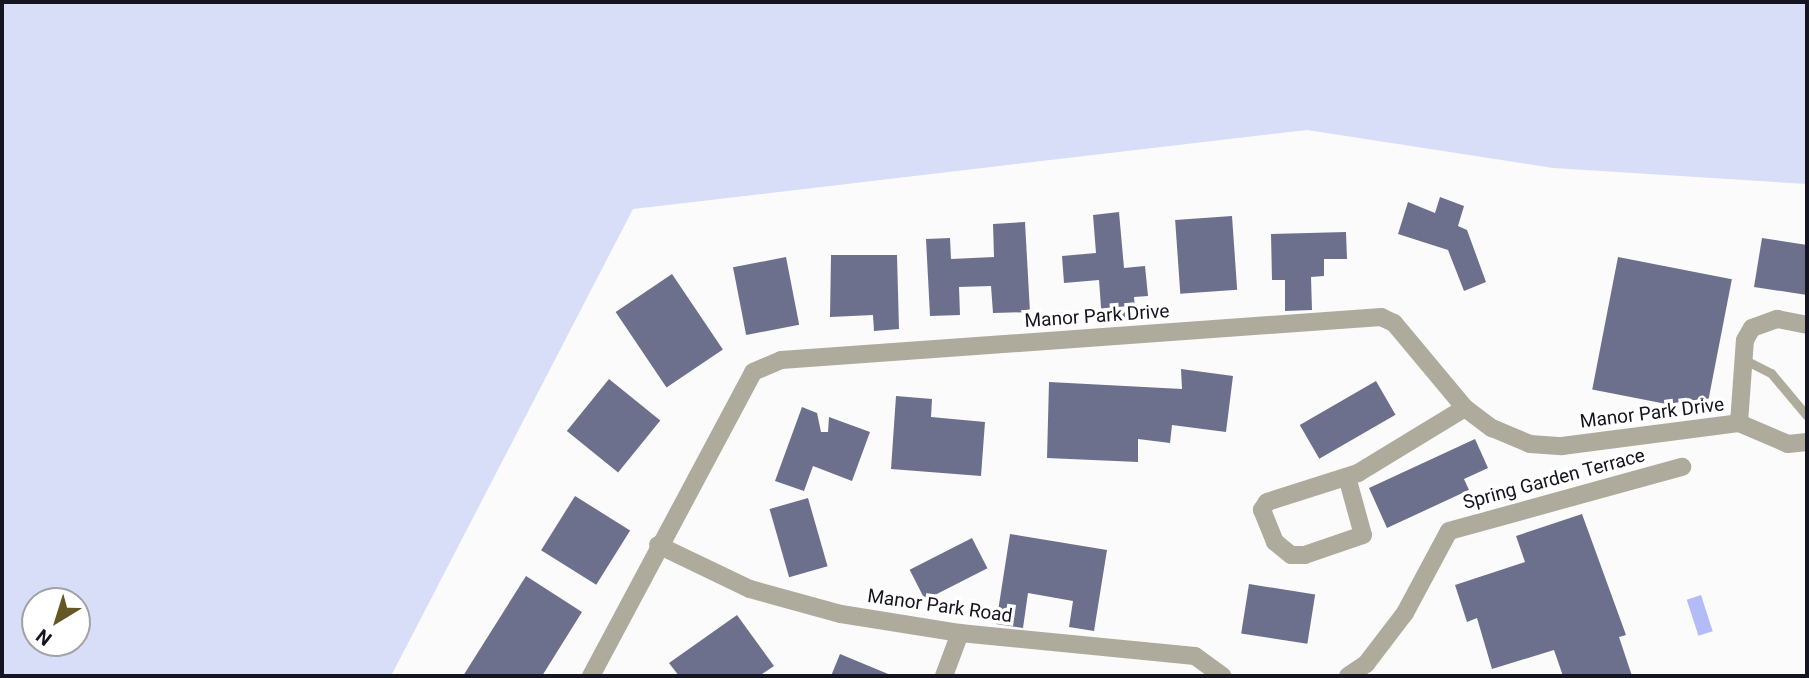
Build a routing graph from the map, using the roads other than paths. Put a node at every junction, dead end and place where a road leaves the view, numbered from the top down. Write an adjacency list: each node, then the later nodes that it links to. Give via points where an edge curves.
1 (1807, 325): 2 (street, via 1764,320 1745,340)
2 (1743, 359): 4 (lane, via 1771,373); 5 (street)
3 (1465, 408): 5 (street, Manor Park Drive, via 1492,428 1530,444 1562,446); 8 (street); 9 (street, Manor Park Drive, via 1394,323 1381,317 781,360 753,372)
4 (1807, 416)
5 (1739, 423): 6 (street, via 1788,443)
6 (1807, 442)
7 (1682, 467): 14 (street, Spring Garden Terrace, via 1449,531 1405,613 1374,655)
8 (1348, 477): 8 (street, via 1363,535 1305,555 1291,555 1275,542 1262,510 1267,502)
9 (658, 545): 10 (street, Manor Park Road, via 750,589 841,614); 11 (street, Manor Park Drive)
10 (960, 633): 12 (street); 13 (street, Manor Park Road, via 1195,656)
11 (590, 676)
12 (944, 676)
13 (1223, 676)
14 (1348, 676)

